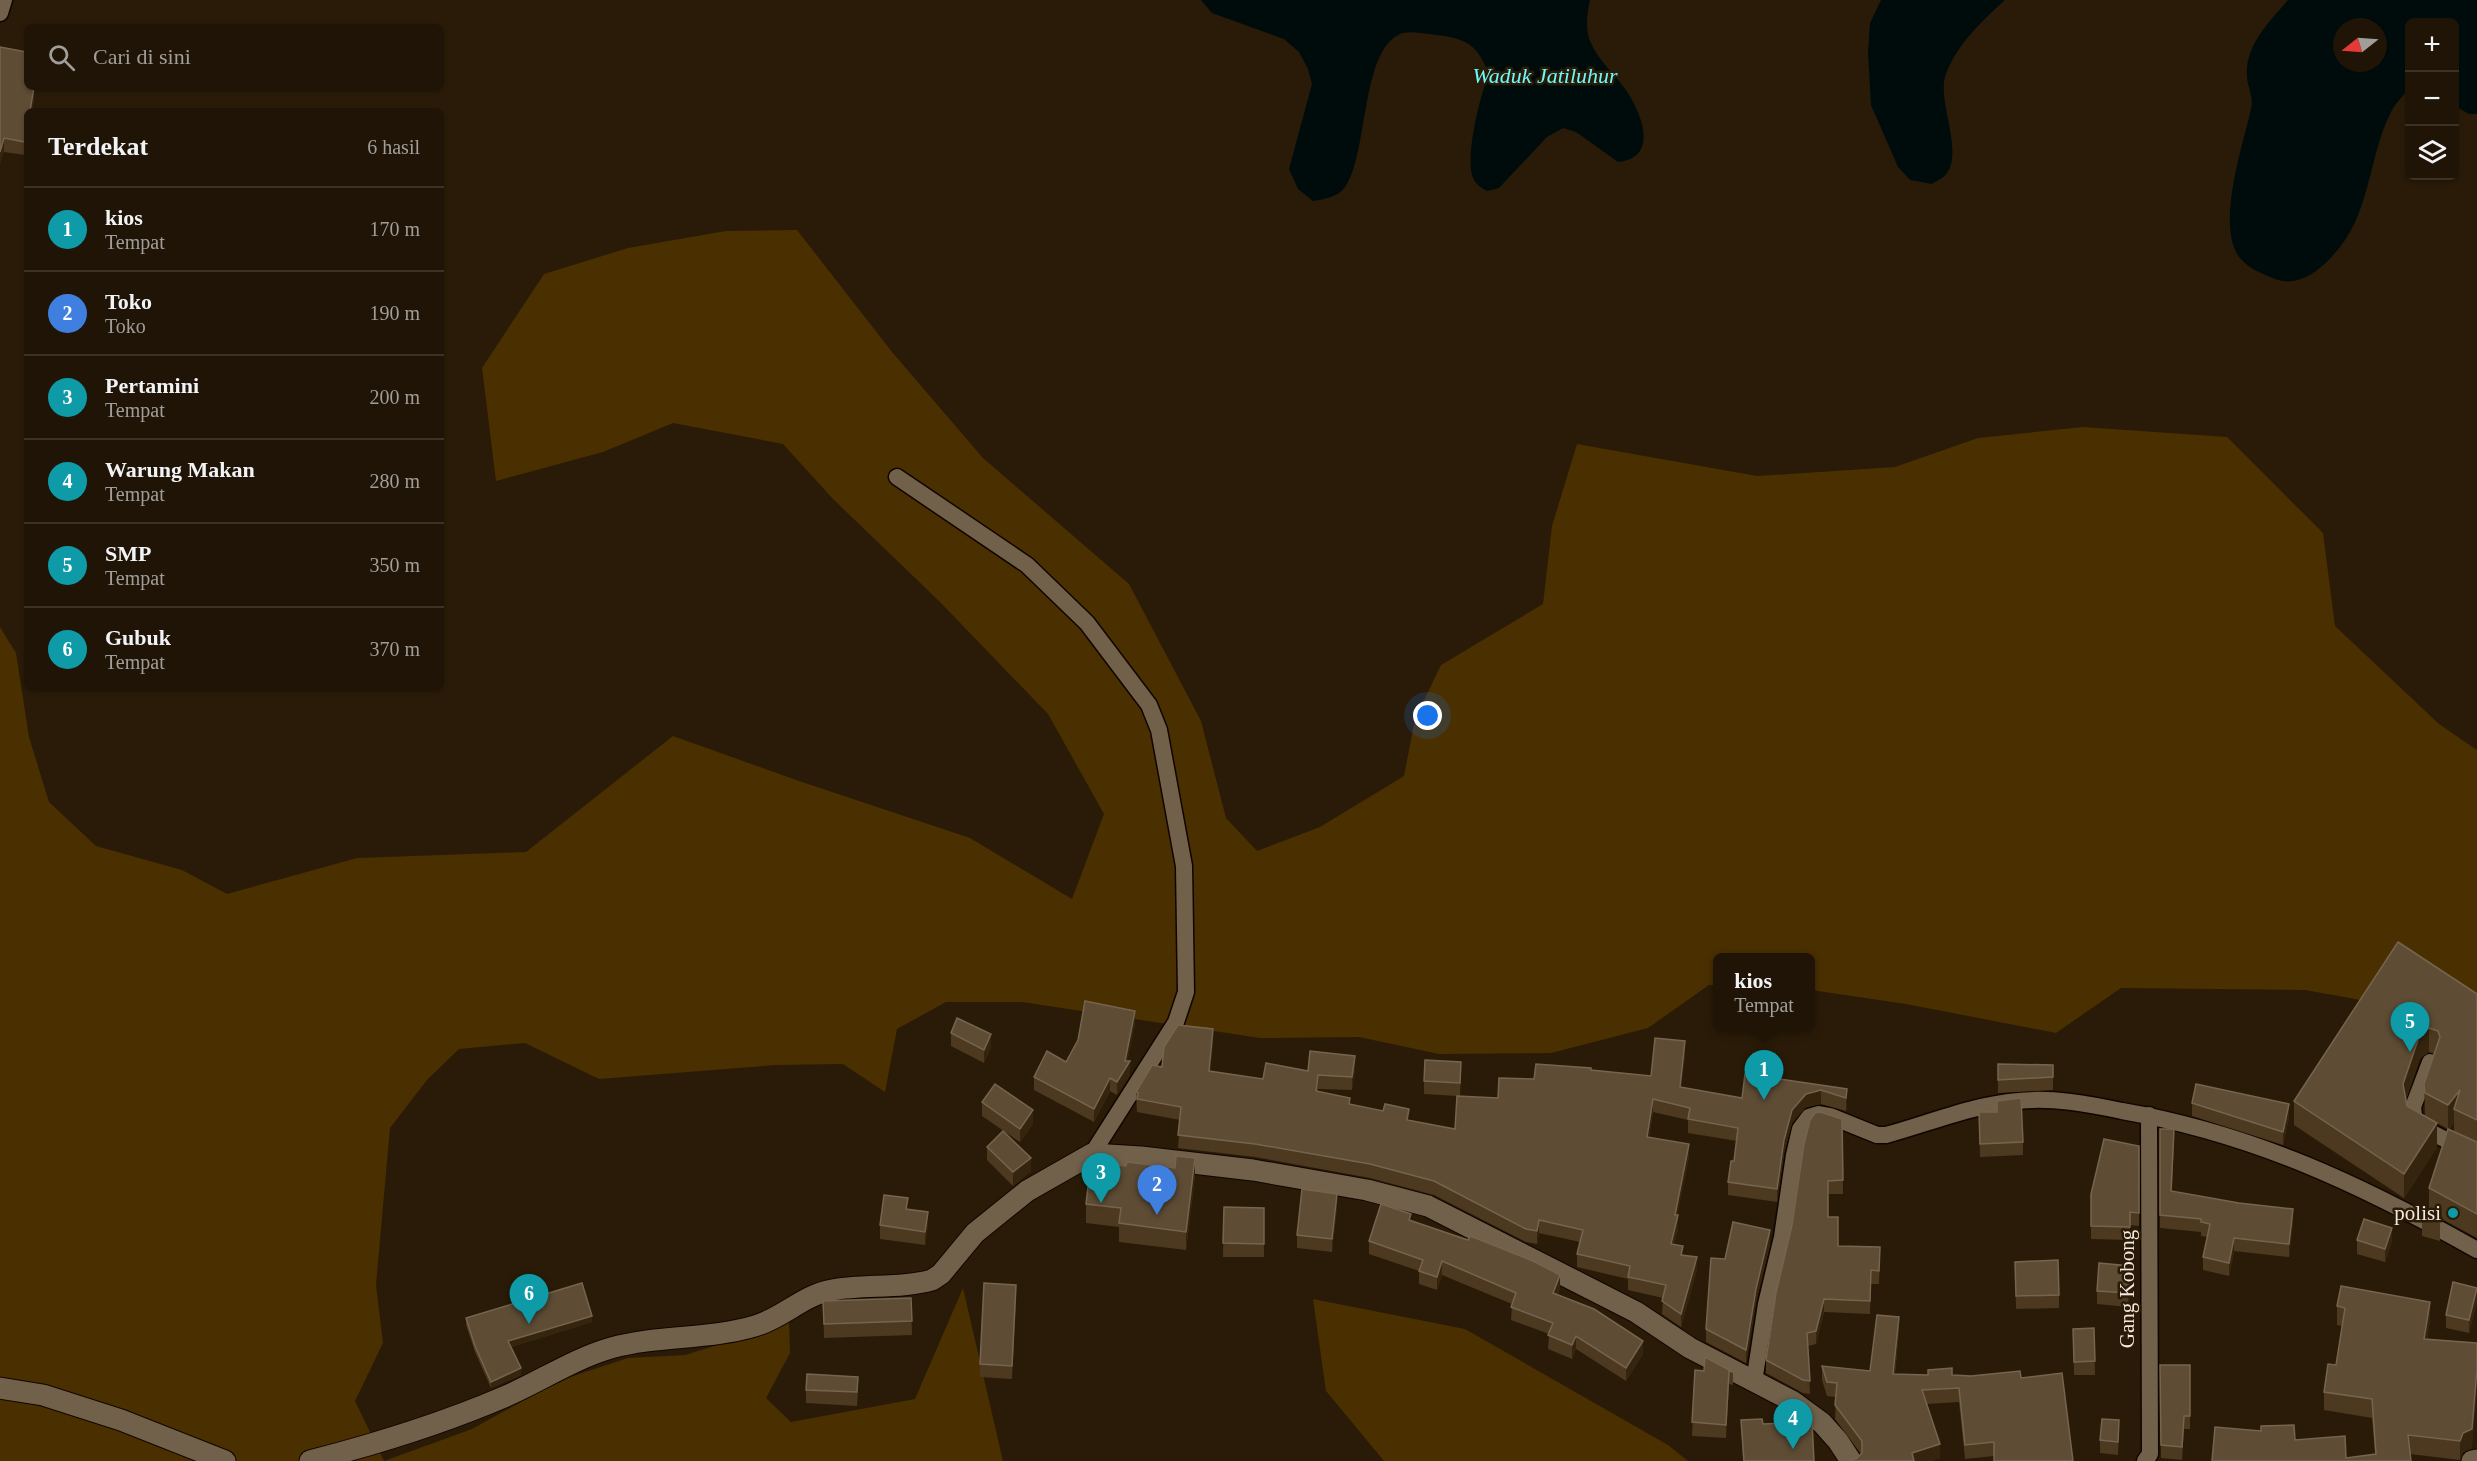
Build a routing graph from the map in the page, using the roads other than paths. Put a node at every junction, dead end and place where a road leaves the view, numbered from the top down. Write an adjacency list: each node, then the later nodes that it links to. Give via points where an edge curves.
1 (3, 0): 2 (street)
2 (0, 13)
3 (897, 477): 6 (street, via 1027,565 1087,623 1149,705 1159,730 1184,866 1186,992 1176,1022)
4 (2430, 1062): 7 (street, via 2413,1107 2415,1124)
5 (2149, 1115): 8 (street, via 2253,1144 2324,1171 2399,1206); 9 (street, via 2084,1104 2020,1100 1963,1110 1886,1135 1830,1116 1809,1117 1800,1129 1794,1155); 15 (street, Gang Kobong, via 2150,1454)
6 (1092, 1154): 9 (street, via 1294,1176 1428,1206 1636,1312 1690,1348); 13 (street, via 1027,1191 975,1233 932,1280 831,1290 812,1295 755,1326 643,1340 610,1349 573,1361 507,1395 438,1423)
7 (2477, 1156)
8 (2477, 1250)
9 (1754, 1382): 14 (street, via 1792,1401 1822,1423)
10 (0, 1388): 12 (street, via 43,1395 121,1420)
11 (2477, 1460): 16 (street)
12 (225, 1461)
13 (310, 1461)
14 (1851, 1461)
15 (2145, 1461)
16 (2472, 1461)

